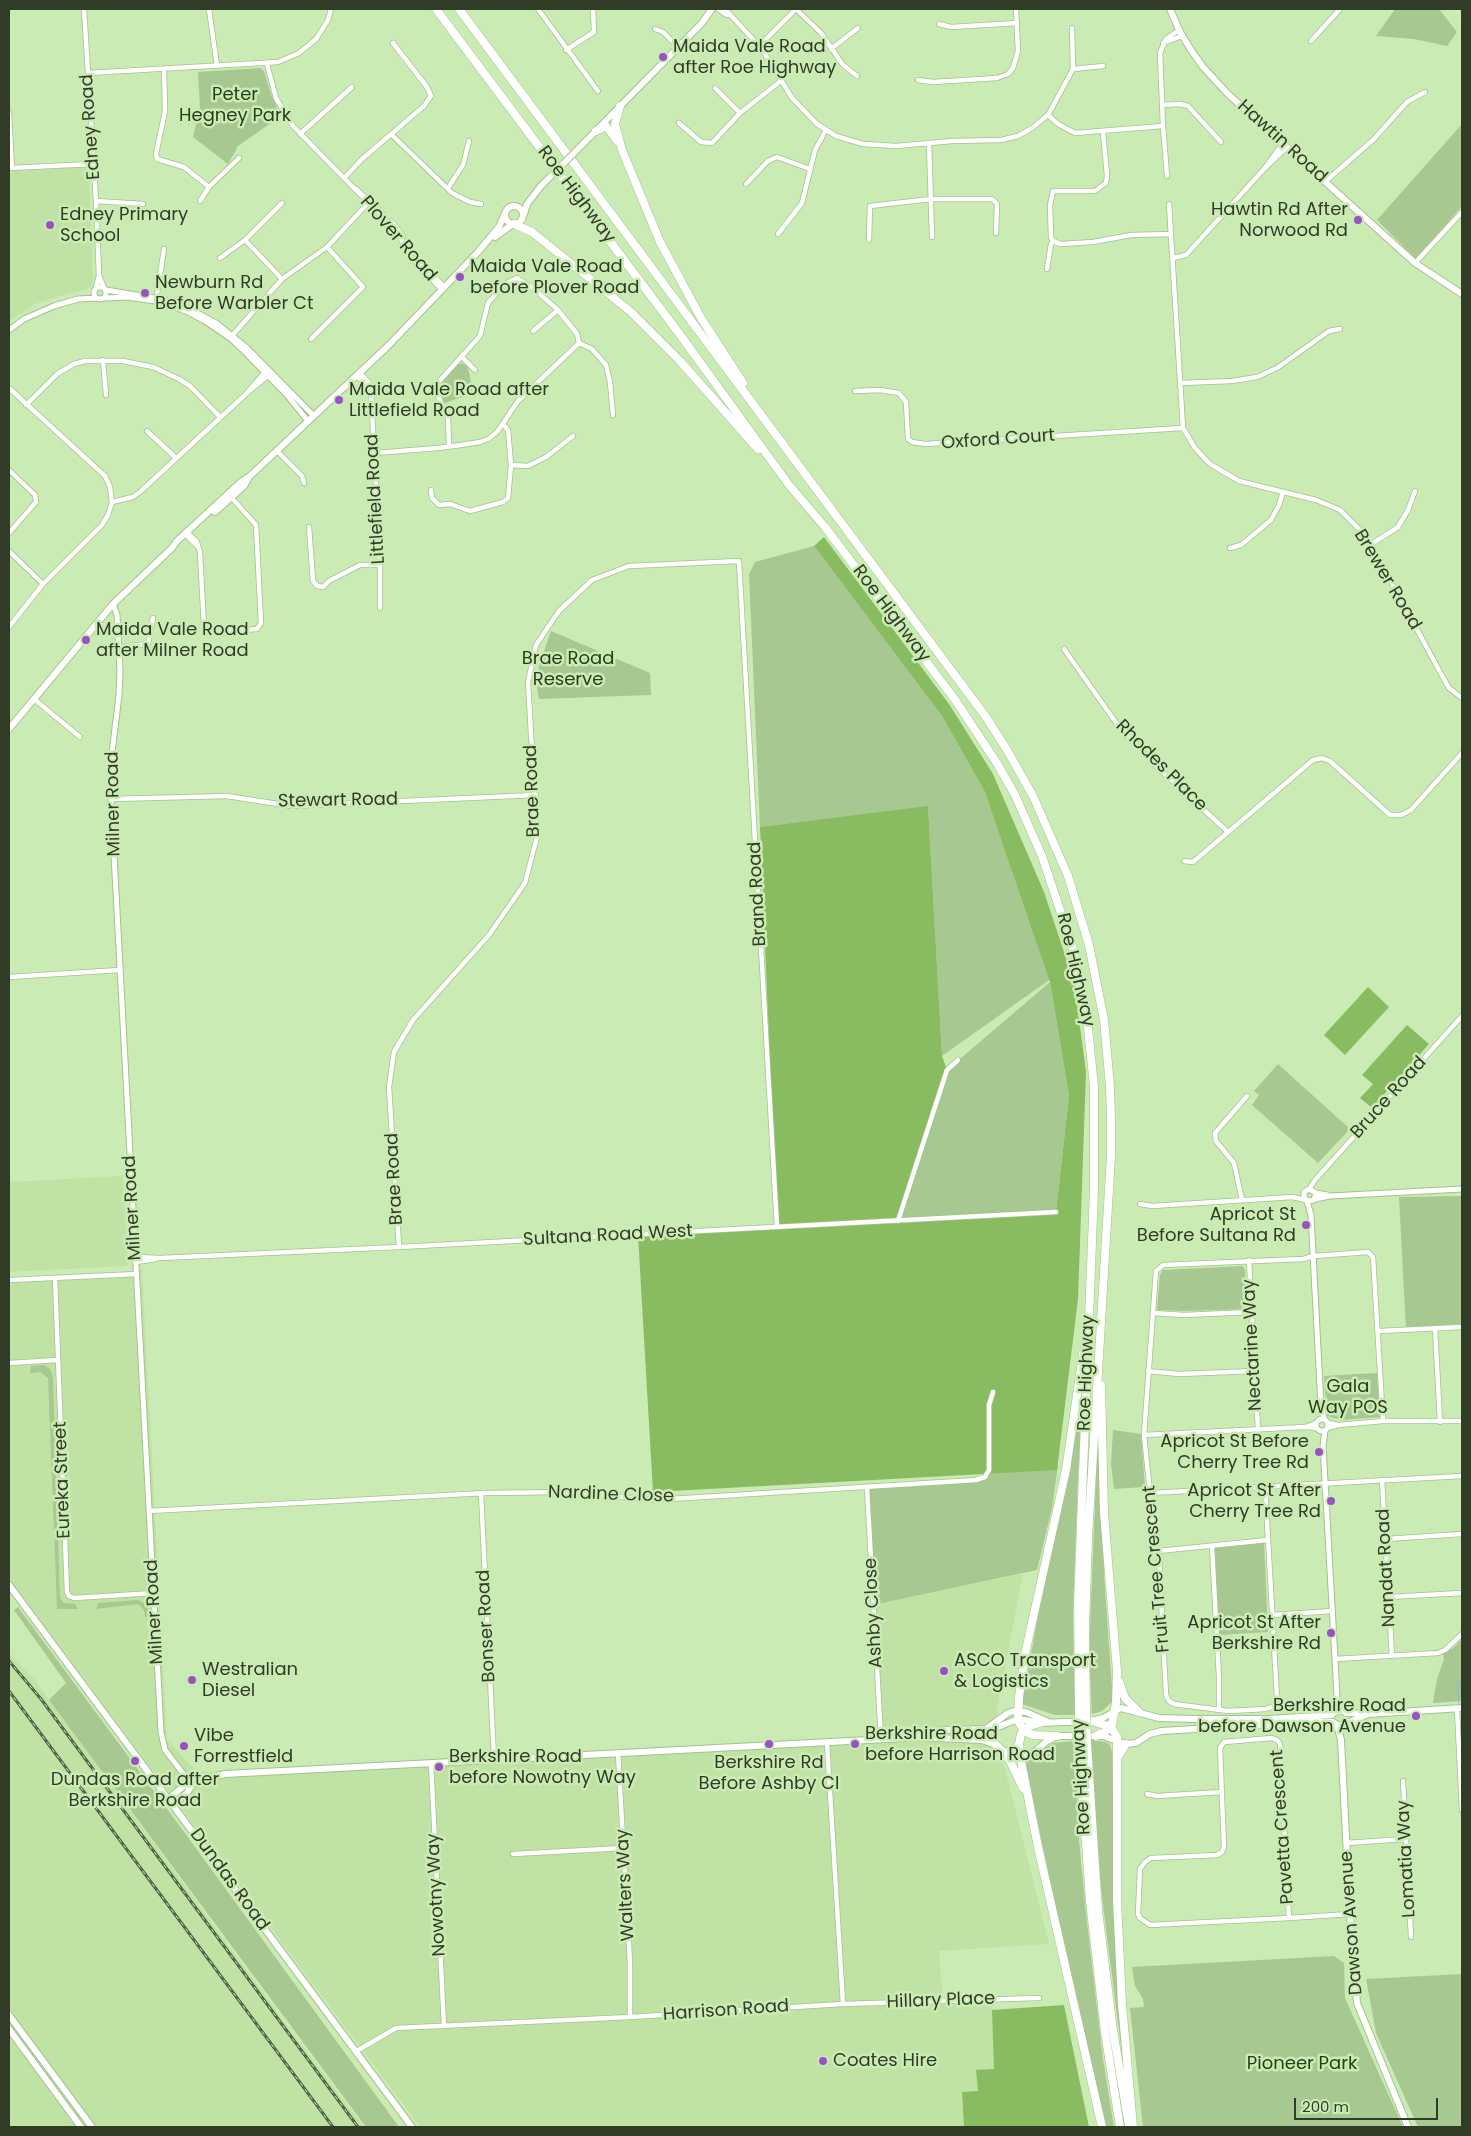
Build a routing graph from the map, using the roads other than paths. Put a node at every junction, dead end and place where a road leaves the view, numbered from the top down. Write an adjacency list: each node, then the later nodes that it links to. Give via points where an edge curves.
1 (84, 9): 34 (street, Edney Road)
2 (210, 9): 30 (street)
3 (332, 9): 29 (street, via 316,39 299,53)
4 (437, 9): 140 (highway, Roe Highway)
5 (459, 9): 126 (highway, Roe Highway)
6 (538, 9): 28 (street)
7 (593, 9): 28 (street, via 594,32)
8 (712, 9): 16 (main road)
9 (718, 9): 15 (street); 16 (main road)
10 (724, 9): 15 (street)
11 (796, 9): 25 (street); 27 (street, via 821,33)
12 (1016, 9): 17 (street)
13 (1170, 9): 22 (main road, Hawtin Road)
14 (1340, 9): 23 (street)
15 (729, 15): 25 (street)
16 (702, 22): 26 (main road)
17 (1017, 23): 18 (street, via 951,27); 37 (street, via 1018,51 1013,68 1005,76 933,82)
18 (939, 24)
19 (858, 28): 27 (street)
20 (1072, 28): 33 (street)
21 (655, 29): 26 (street, via 663,32)
22 (1181, 33): 42 (street, via 1164,43 1160,53); 57 (main road, Hawtin Road, via 1203,67 1228,94)
23 (1311, 41)
24 (393, 43): 53 (street, via 431,96)
25 (759, 46): 36 (street)
26 (678, 47): 43 (main road)
27 (831, 49): 35 (street)
28 (566, 50): 40 (street)
29 (267, 64): 30 (street); 52 (street, Plover Road, via 276,98)
30 (217, 66): 32 (street)
31 (1103, 66): 33 (street)
32 (164, 69): 34 (street); 67 (street, via 165,111 157,159 184,167)
33 (1073, 69): 46 (street)
34 (88, 73): 60 (street, Edney Road)
35 (857, 76)
36 (782, 80): 45 (street); 49 (street, via 803,111)
37 (918, 80)
38 (352, 87): 52 (street)
39 (714, 88): 45 (street)
40 (598, 91)
41 (1425, 92): 65 (street, via 1407,102 1374,139)
42 (1162, 105): 48 (street); 55 (street, via 1188,106)
43 (620, 106): 50 (main road); 58 (highway, via 615,124)
44 (9, 113): 61 (street)
45 (740, 113): 47 (street, via 715,141 708,144)
46 (1048, 115): 51 (street, via 1075,133); 56 (street, via 1018,136 1001,140)
47 (679, 123)
48 (1163, 126): 51 (street); 63 (street)
49 (826, 130): 56 (street, via 863,144 896,146); 62 (street, via 817,145)
50 (596, 131): 58 (highway, via 607,127); 69 (main road, bridge)
51 (1103, 132): 89 (street, via 1106,183 1095,191 1053,190 1050,204 1051,238)
52 (300, 134): 64 (street, Plover Road)
53 (392, 135): 64 (street, via 362,159); 68 (street)
54 (469, 141): 68 (street, via 464,165)
55 (1221, 142)
56 (928, 143): 70 (street)
57 (1285, 145): 65 (main road, Hawtin Road); 94 (street, via 1186,255)
58 (622, 150): 126 (highway, via 660,242 702,318)
59 (239, 158): 67 (street)
60 (93, 164): 61 (street); 71 (street, Edney Road)
61 (11, 168)
62 (810, 169): 66 (street, via 780,158 772,159); 84 (street, via 802,204)
63 (1168, 176)
64 (345, 178): 73 (street, Plover Road)
65 (1326, 181): 95 (main road, Hawtin Road)
66 (746, 184)
67 (209, 187): 72 (street)
68 (448, 188): 76 (street, via 459,197)
69 (534, 193): 78 (main road); 81 (main road)
70 (931, 200): 83 (street, via 992,199 997,204); 86 (street); 88 (street, via 870,206)
71 (96, 201): 75 (street); 97 (street, Edney Road)
72 (200, 201)
73 (369, 202): 90 (street); 99 (street, Plover Road, via 400,231 410,252)
74 (282, 203): 87 (street)
75 (143, 204)
76 (481, 204)
77 (1169, 204): 85 (street, Brewer Road)
78 (511, 206): 80 (main road); 81 (main road, via 521,208)
79 (1462, 212): 95 (street)
80 (505, 213): 82 (main road, via 506,219); 92 (main road, via 499,227)
81 (524, 215): 82 (main road, via 522,221)
82 (514, 224): 92 (main road, via 498,233); 140 (highway, via 532,232 631,312 680,361)
83 (996, 232)
84 (778, 234)
85 (1171, 234): 89 (street, via 1131,235 1061,244); 94 (street, Brewer Road)
86 (932, 236)
87 (245, 240): 93 (street); 98 (street)
88 (869, 240)
89 (1054, 241): 96 (street)
90 (326, 247): 98 (street); 112 (street, via 363,287)
91 (164, 249): 106 (street)
92 (477, 253): 99 (main road)
93 (220, 258)
94 (1173, 258): 119 (street, Brewer Road)
95 (1415, 263): 102 (main road, Hawtin Road)
96 (1047, 269)
97 (99, 275): 100 (street, Edney Road); 101 (street, Edney Road)
98 (282, 279): 111 (street)
99 (443, 288): 118 (main road)
100 (95, 289): 101 (street, via 100,286); 103 (street); 105 (street)
101 (105, 289): 104 (street); 106 (street)
102 (1462, 294)
103 (97, 298): 104 (street); 105 (street)
104 (105, 298): 106 (street)
105 (78, 299): 109 (street, via 29,317)
106 (156, 299): 111 (street)
107 (558, 310): 110 (street); 113 (street, via 577,334); 114 (street, via 534,289 514,279 488,303 480,336)
108 (1340, 329): 119 (street, via 1329,331 1277,368 1256,376 1232,381)
109 (9, 330)
110 (533, 332)
111 (231, 336): 117 (street)
112 (311, 339)
113 (579, 343): 124 (street, via 592,349 606,365); 129 (street, via 518,401)
114 (461, 356): 116 (street); 133 (street, via 434,387 448,418)
115 (103, 360): 122 (street); 123 (street, via 85,361 65,368); 127 (street, via 134,362 168,373 190,386)
116 (475, 370)
117 (268, 372): 125 (street); 127 (street); 128 (street)
118 (359, 374): 125 (main road); 135 (street, Littlefield Road, via 370,386)
119 (1181, 383): 130 (street, Brewer Road)
120 (9, 388): 123 (street)
121 (855, 391): 130 (street, Oxford Court, via 899,393 906,402 908,439 925,444)
122 (106, 395)
123 (26, 405): 145 (street, via 105,476)
124 (613, 414)
125 (314, 416): 128 (main road)
126 (763, 416): 198 (highway, Roe Highway, via 986,717 1033,796 1068,876 1097,982 1110,1086 1111,1156)
127 (220, 417): 136 (street)
128 (308, 421): 134 (main road)
129 (503, 424): 133 (street, via 493,436 484,440); 137 (street, via 508,430)
130 (1183, 428): 143 (street, Brewer Road, via 1195,448 1216,468 1239,481)
131 (147, 431): 136 (street)
132 (573, 436): 137 (street, via 528,466)
133 (449, 446): 135 (street)
134 (277, 451): 139 (street, via 302,476); 144 (main road)
135 (375, 452): 153 (street, Littlefield Road)
136 (176, 458): 145 (street, via 133,497)
137 (511, 465): 141 (street, via 508,498 485,508 470,511 450,504 440,505 432,498)
138 (9, 470): 147 (street, via 39,498)
139 (304, 483)
140 (789, 484): 194 (highway, Roe Highway, via 825,527 980,736 1018,802 1056,891 1076,958 1092,1052 1095,1120)
141 (431, 490)
142 (1415, 490): 149 (street, via 1398,527)
143 (1283, 492): 149 (street, Brewer Road, via 1340,510); 150 (street, via 1271,520 1241,545)
144 (231, 495): 148 (main road); 148 (street, via 256,525 261,623 257,629 212,633 204,627 199,548)
145 (112, 502): 154 (street, via 102,525)
146 (309, 527): 153 (street, via 313,581 317,586 323,587 360,565)
147 (9, 533)
148 (187, 535): 155 (main road)
149 (1370, 545): 161 (street, Brewer Road, via 1449,688)
150 (1230, 548)
151 (9, 551): 154 (street)
152 (739, 561): 166 (street, Brae Road, via 629,566 592,580 559,611 536,645 528,682); 184 (street, Brand Road)
153 (380, 565): 156 (street, Littlefield Road)
154 (43, 584): 158 (street)
155 (110, 607): 159 (street, Milner Road, via 117,615); 162 (main road)
156 (380, 608)
157 (153, 618): 159 (street, via 148,644)
158 (9, 627)
159 (118, 647): 167 (street, Milner Road, via 119,695 112,753)
160 (1064, 648): 168 (street, Rhodes Place, via 1117,724 1156,767)
161 (1462, 698)
162 (34, 699): 163 (main road); 164 (street)
163 (9, 729)
164 (80, 737)
165 (1462, 754): 168 (street, via 1411,810 1401,815 1390,815 1330,761 1322,758 1313,760)
166 (536, 795): 167 (street, Stewart Road, via 291,806 227,796); 185 (street, Brae Road, via 538,837 525,883 489,935 413,1020 394,1052 389,1087)
167 (111, 799): 170 (street, Milner Road)
168 (1228, 831): 169 (street, via 1194,862)
169 (1184, 862)
170 (120, 970): 171 (street); 187 (street, Milner Road)
171 (9, 977)
172 (1462, 1016): 176 (street, Bruce Road, via 1315,1180)
173 (958, 1060): 183 (street, via 947,1070)
174 (1247, 1096): 178 (street, via 1215,1133 1216,1141 1234,1163)
175 (1462, 1190): 176 (street)
176 (1312, 1194): 177 (street); 179 (street); 179 (street); 182 (street)
177 (1293, 1197): 178 (street); 179 (street)
178 (1242, 1200): 180 (street)
179 (1306, 1200): 182 (street)
180 (1140, 1204)
181 (1056, 1212): 183 (street, Sultana Road West)
182 (1311, 1215): 186 (street)
183 (898, 1221): 184 (street, Sultana Road West)
184 (777, 1227): 185 (street, Sultana Road West)
185 (399, 1247): 187 (street, Sultana Road West)
186 (1314, 1256): 188 (street, Fruit Tree Crescent); 197 (street, Fruit Tree Crescent, via 1368,1252 1373,1257); 207 (street)
187 (136, 1260): 189 (street, Milner Road)
188 (1249, 1260): 192 (street, Nectarine Way); 193 (street, Fruit Tree Crescent, via 1163,1265 1156,1271)
189 (137, 1274): 190 (street); 217 (street, Milner Road)
190 (55, 1278): 191 (street); 199 (street, Eureka Street)
191 (9, 1280)
192 (1252, 1312): 193 (street); 202 (street, Nectarine Way)
193 (1153, 1313): 201 (street, Fruit Tree Crescent)
194 (1089, 1322): 238 (highway, via 1066,1470); 240 (highway, Roe Highway, via 1078,1602)
195 (1462, 1327): 196 (street)
196 (1435, 1328): 197 (street); 206 (street)
197 (1379, 1330): 204 (street, Fruit Tree Crescent)
198 (1100, 1338): 232 (highway, via 1104,1513); 240 (highway, Roe Highway)
199 (58, 1360): 200 (street); 225 (street, Eureka Street, via 67,1592 74,1598)
200 (9, 1363)
201 (1148, 1371): 202 (street, via 1179,1374); 209 (street, Fruit Tree Crescent)
202 (1255, 1371): 208 (street, Nectarine Way)
203 (993, 1392): 214 (street, Nardine Close, via 989,1405 990,1467 985,1477)
204 (1383, 1421): 206 (street); 207 (street)
205 (1462, 1421): 206 (street)
206 (1440, 1422)
207 (1322, 1425): 208 (street); 212 (street)
208 (1258, 1430): 209 (street)
209 (1144, 1435): 215 (street, Fruit Tree Crescent)
210 (1462, 1476): 211 (street)
211 (1382, 1480): 212 (street); 219 (street, Nandat Road)
212 (1326, 1484): 213 (street); 227 (street)
213 (1265, 1486): 215 (street); 220 (street)
214 (868, 1488): 216 (street, Nardine Close, via 654,1500 567,1492); 252 (street, Ashby Close)
215 (1151, 1493): 222 (street, Fruit Tree Crescent)
216 (481, 1494): 217 (street, Nardine Close); 260 (street, Bonser Road)
217 (149, 1511): 225 (street, Milner Road)
218 (1462, 1534): 219 (street)
219 (1386, 1539): 226 (street, Nandat Road)
220 (1268, 1540): 221 (street); 228 (street)
221 (1212, 1547): 222 (street); 237 (street)
222 (1158, 1551): 237 (street, Fruit Tree Crescent, via 1166,1695 1174,1704)
223 (9, 1586): 268 (main road, Dundas Road)
224 (1462, 1593): 226 (street)
225 (154, 1594): 265 (street, Milner Road, via 162,1742)
226 (1389, 1597): 230 (street, Nandat Road)
227 (1333, 1611): 228 (street); 231 (street)
228 (1272, 1615): 233 (street, via 1277,1698)
229 (1462, 1634): 230 (street, via 1438,1653)
230 (1392, 1656): 231 (street)
231 (1335, 1659): 241 (street)
232 (1116, 1671): 236 (highway); 239 (highway, via 1124,1696)
233 (1274, 1706): 234 (street, Fruit Tree Crescent, via 1284,1709); 237 (street, Fruit Tree Crescent)
234 (1317, 1707)
235 (1460, 1708): 241 (main road); 263 (street)
236 (1116, 1710): 239 (main road, via 1126,1708); 243 (main road); 246 (highway)
237 (1219, 1710)
238 (1014, 1711): 242 (highway); 245 (main road); 247 (main road)
239 (1139, 1712): 241 (main road, via 1159,1718 1221,1720)
240 (1082, 1713): 255 (highway, Roe Highway, bridge)
241 (1340, 1718): 256 (main road, via 1161,1731 1136,1743); 273 (main road, Dawson Avenue)
242 (1018, 1719): 244 (main road); 247 (main road, via 998,1728); 248 (highway)
243 (1092, 1721): 245 (main road); 246 (highway)
244 (1040, 1723): 245 (main road); 248 (highway)
245 (1054, 1723)
246 (1111, 1727): 250 (highway); 253 (highway)
247 (985, 1729): 251 (main road, via 942,1730)
248 (1023, 1730): 249 (highway, via 1033,1735); 259 (highway)
249 (1057, 1736): 250 (main road); 259 (main road)
250 (1096, 1736): 253 (main road)
251 (910, 1737): 252 (main road); 257 (main road, via 972,1738)
252 (881, 1739): 254 (main road)
253 (1117, 1741): 256 (main road); 261 (highway)
254 (827, 1742): 258 (main road); 280 (street)
255 (1083, 1743): 292 (highway, Roe Highway, via 1090,1901); 293 (highway, Roe Highway, via 1098,1910)
256 (1126, 1744): 261 (highway)
257 (996, 1746): 259 (main road); 269 (highway, via 1009,1759)
258 (618, 1753): 260 (main road); 274 (street, Walters Way)
259 (1021, 1757): 269 (highway)
260 (494, 1760): 262 (main road)
261 (1116, 1761): 294 (highway, via 1120,1962)
262 (431, 1763): 265 (main road, via 225,1774); 283 (street, Nowotny Way)
263 (1461, 1779): 271 (street)
264 (1403, 1781): 272 (street, Lomatia Way)
265 (192, 1784): 268 (main road); 270 (main road)
266 (1222, 1792): 267 (street); 277 (street, Pavetta Crescent, via 1222,1744 1227,1741 1277,1740 1280,1744); 277 (street, Pavetta Crescent, via 1222,1852 1217,1855 1152,1858 1144,1862 1140,1869 1140,1918 1150,1925)
267 (1147, 1794)
268 (168, 1798): 270 (main road, Dundas Road)
269 (1028, 1798): 291 (highway)
270 (173, 1805): 285 (main road, Dundas Road)
271 (1462, 1810)
272 (1406, 1840): 273 (street); 278 (street, Lomatia Way)
273 (1346, 1843): 276 (main road, Dawson Avenue)
274 (624, 1848): 275 (street); 282 (street, Walters Way)
275 (514, 1854)
276 (1350, 1914): 277 (street, Pavetta Crescent); 295 (main road, Dawson Avenue, via 1357,2003)
277 (1289, 1918)
278 (1411, 1937)
279 (1039, 1998): 280 (street, Hillary Place)
280 (843, 2004): 282 (street, Harrison Road)
281 (9, 2015): 286 (main road)
282 (630, 2017): 283 (street, Harrison Road)
283 (444, 2026): 285 (street, Harrison Road, via 396,2028)
284 (9, 2029): 287 (main road)
285 (355, 2052): 290 (main road, Dundas Road)
286 (57, 2080): 287 (main road); 289 (main road)
287 (50, 2084): 288 (main road)
288 (81, 2127)
289 (92, 2127)
290 (412, 2127)
291 (1102, 2127)
292 (1120, 2127)
293 (1129, 2127)
294 (1133, 2127)
295 (1408, 2127)

